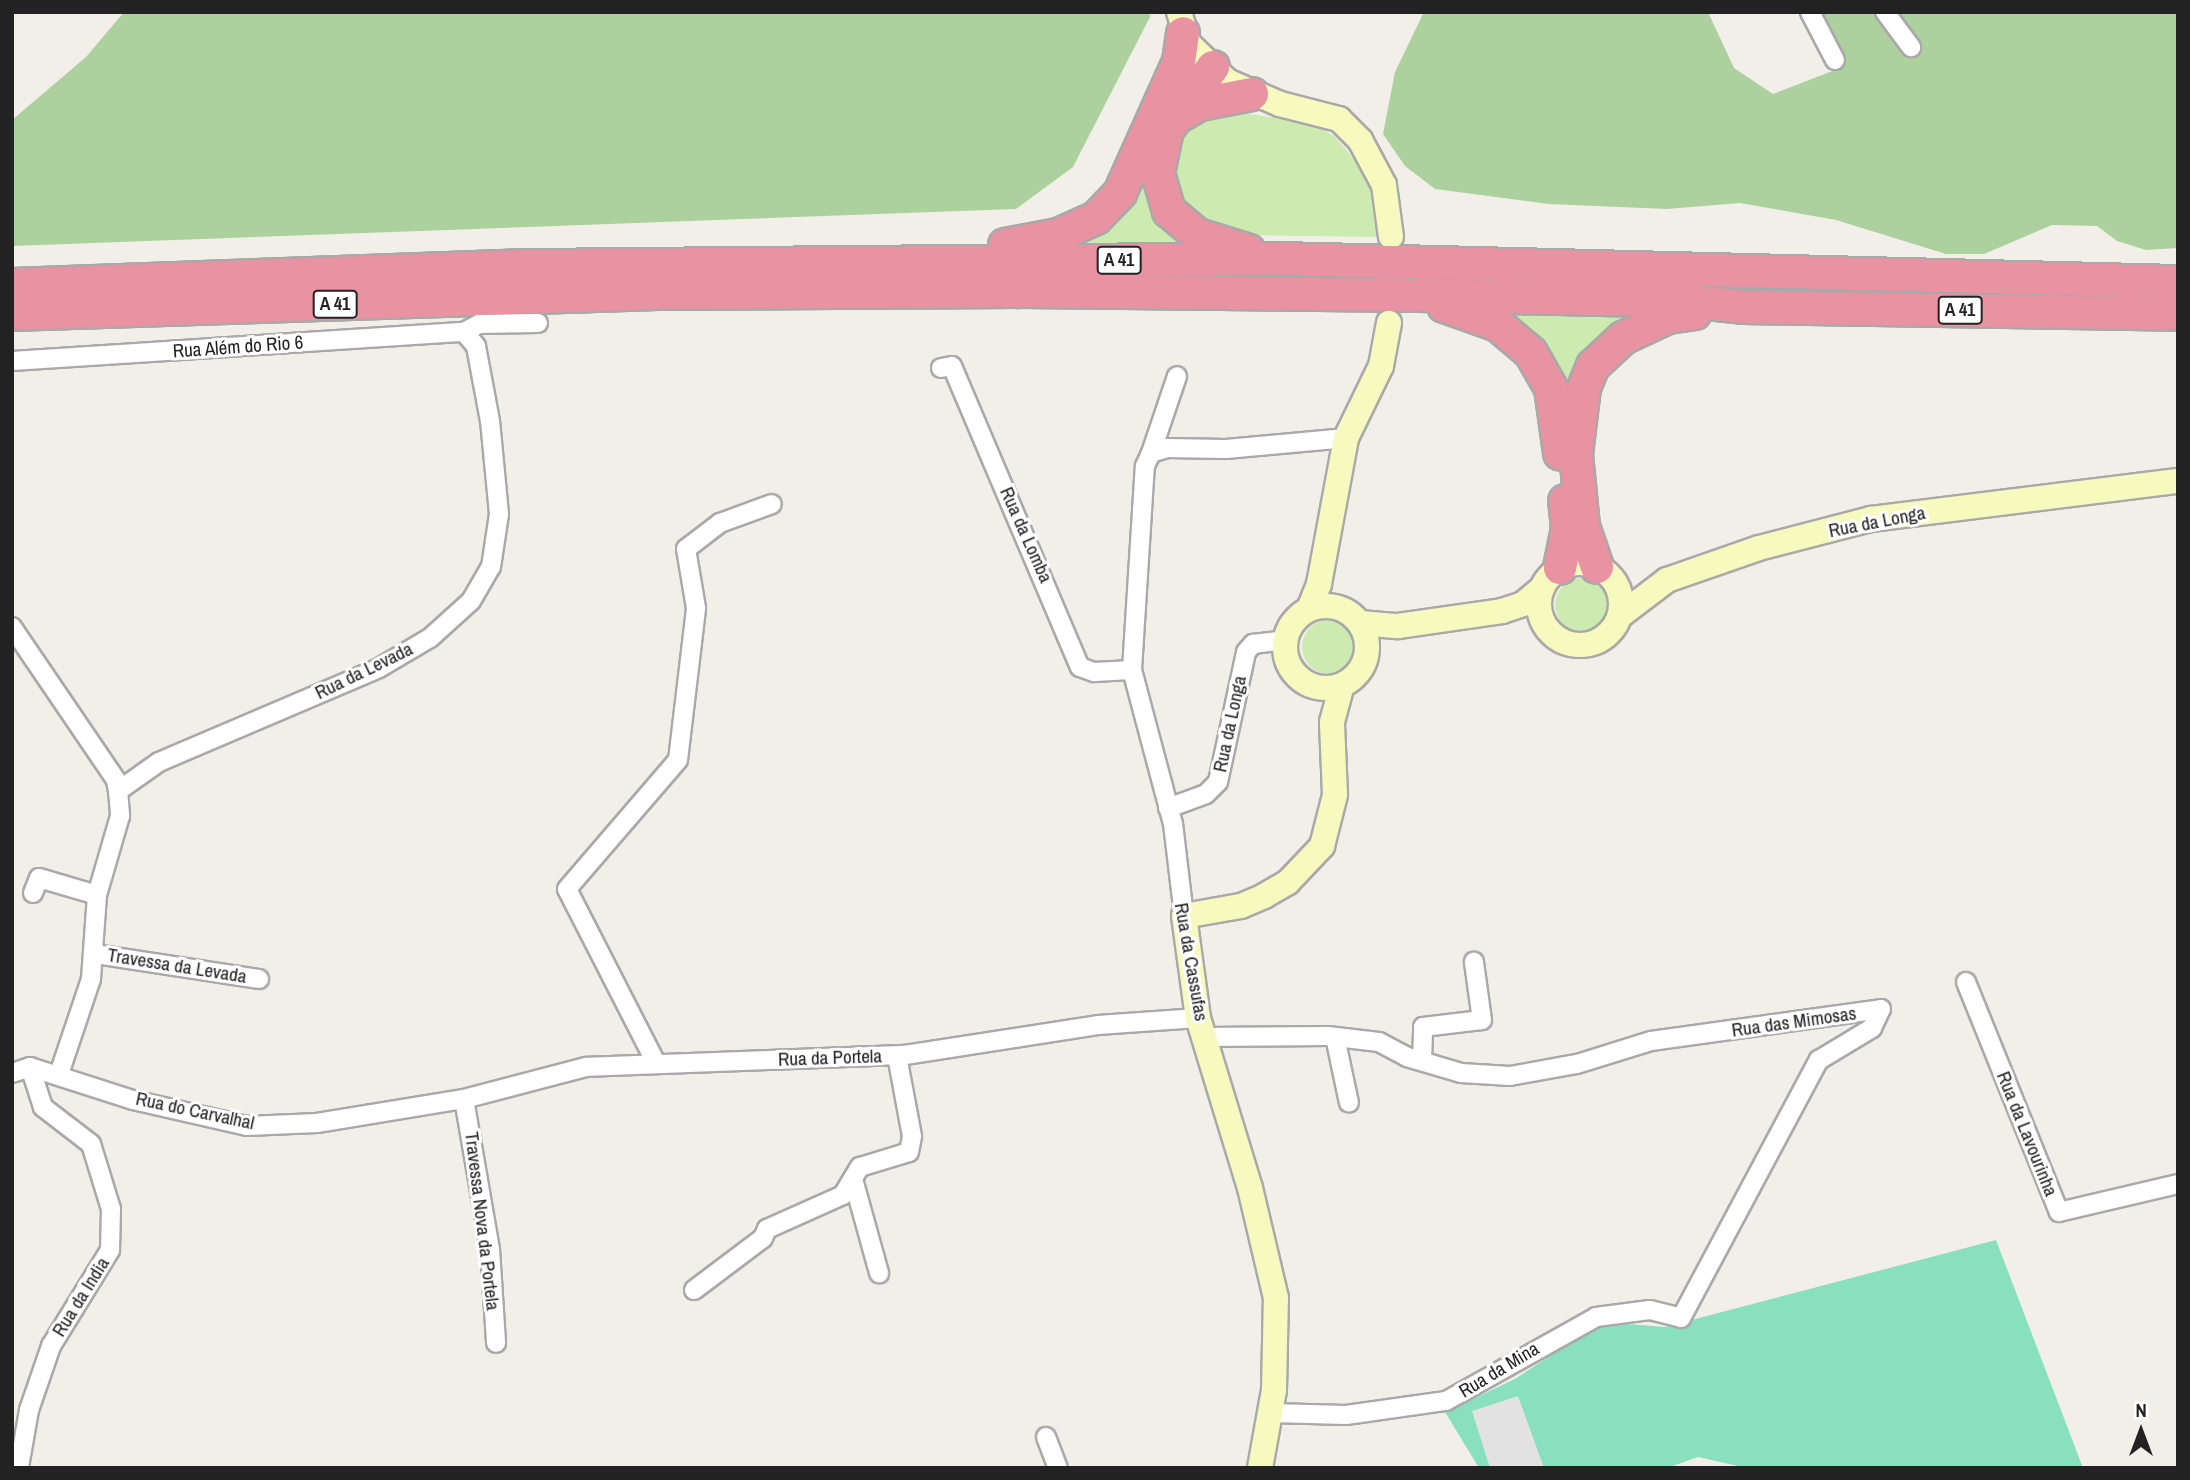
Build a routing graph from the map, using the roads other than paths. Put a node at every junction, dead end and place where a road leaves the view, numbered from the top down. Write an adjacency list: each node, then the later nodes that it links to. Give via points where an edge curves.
1 (1810, 12): 5 (street)
2 (1885, 12): 4 (street)
3 (1185, 19): 6 (main road, via 1196,54); 8 (highway, via 1180,62)
4 (1911, 47)
5 (1835, 60)
6 (1213, 66): 7 (main road, via 1227,81); 8 (highway, via 1175,87)
7 (1252, 94): 8 (highway); 9 (main road, via 1339,118 1374,161 1384,185)
8 (1166, 112): 10 (highway, via 1132,174 1096,218 1058,236); 11 (highway, via 1159,161 1169,211 1198,236)
9 (1391, 237)
10 (957, 259): 11 (highway, A 41); 13 (highway, A 41, via 525,266)
11 (1281, 259): 12 (highway, A 41)
12 (2178, 282)
13 (12, 285)
14 (1743, 307): 15 (highway, A 41, via 1688,301); 17 (highway, A 41); 28 (highway, via 1668,317 1623,338 1594,366 1579,411 1576,454 1583,526)
15 (1397, 310): 16 (highway, A 41, via 1056,291 671,293); 23 (main road, via 1381,366); 29 (highway, via 1476,314 1516,338 1542,369 1556,411 1568,528)
16 (12, 314)
17 (2178, 314)
18 (538, 323): 19 (street, via 479,324)
19 (464, 332): 20 (street, Rua Além do Rio 6); 42 (street, Rua da Levada, via 476,346 499,514 491,567 471,601 430,638 379,668 159,762)
20 (12, 362)
21 (941, 368): 38 (street, Rua da Lomba, via 952,366 1080,667 1094,672)
22 (1177, 376): 24 (street, Rua da Cassufas)
23 (1346, 438): 24 (street, via 1226,449 1167,448); 27 (main road)
24 (1151, 453): 38 (street, Rua da Cassufas, via 1144,479)
25 (2178, 481): 30 (main road, Rua da Longa, via 1871,519 1759,548)
26 (772, 505): 55 (street, via 720,523 686,549 696,608 678,760 568,889)
27 (1326, 537): 31 (main road); 33 (main road)
28 (1606, 575): 29 (main road, Rua da Longa, via 1572,564); 30 (main road, Rua da Longa); 32 (main road)
29 (1551, 578): 33 (main road, via 1523,604 1502,611 1398,626); 34 (main road, via 1539,612)
30 (1667, 580): 32 (main road, Rua da Longa)
31 (1309, 609): 33 (main road); 36 (main road, via 1298,616)
32 (1621, 615): 34 (main road, Rua da Longa, via 1615,628 1592,644 1564,643)
33 (1351, 616): 37 (main road)
34 (1544, 624): 37 (main road, Rua da Longa, via 1514,620 1407,635)
35 (12, 627): 42 (street, via 116,780)
36 (1285, 640): 39 (main road, via 1287,662); 43 (street, Rua da Longa, via 1254,644 1246,652 1218,782 1206,794)
37 (1366, 657): 40 (main road, Rua da Longa, via 1353,678)
38 (1132, 670): 43 (street, Rua da Cassufas)
39 (1310, 685): 40 (main road); 41 (main road)
40 (1342, 685): 41 (main road)
41 (1332, 722): 46 (main road, via 1335,794 1322,846 1288,882 1265,896 1241,906)
42 (118, 792): 45 (street, via 120,816)
43 (1168, 808): 46 (street, Rua da Cassufas)
44 (33, 893): 45 (street, via 39,878)
45 (96, 895): 47 (street)
46 (1184, 916): 51 (main road, Rua da Cassufas)
47 (95, 954): 49 (street, Travessa da Levada); 58 (street)
48 (1474, 962): 54 (street, via 1482,1020 1423,1027)
49 (259, 979)
50 (1966, 982): 62 (street, Rua da Lavourinha, via 2059,1212)
51 (1202, 1028): 52 (street, Rua das Mimosas); 53 (street, Rua da Portela, via 1098,1025); 67 (main road, Rua da Cassufas, via 1276,1298)
52 (1335, 1037): 54 (street, Rua das Mimosas, via 1380,1042); 60 (street)
53 (897, 1056): 55 (street, Rua da Portela); 61 (street, via 912,1136 909,1152 860,1167)
54 (1422, 1061): 65 (street, Rua das Mimosas, via 1461,1073 1510,1076 1577,1064 1651,1041 1881,1009 1872,1028 1819,1060)
55 (655, 1062): 59 (street, Rua da Portela, via 586,1067)
56 (30, 1067): 57 (street); 58 (street, Rua do Carvalhal); 69 (street, Rua da India, via 43,1107 91,1144 111,1209 110,1250 51,1346 29,1410)
57 (12, 1073)
58 (60, 1074): 59 (street, Rua do Carvalhal, via 132,1100 247,1126 331,1121)
59 (464, 1099): 66 (street, Travessa Nova da Portela, via 490,1249)
60 (1349, 1102)
61 (853, 1179): 63 (street); 64 (street, via 843,1195 767,1229 763,1238)
62 (2178, 1184)
63 (878, 1273)
64 (694, 1290)
65 (1681, 1318): 67 (street, Rua da Mina, via 1650,1310 1596,1317 1446,1401 1346,1415)
66 (496, 1343)
67 (1271, 1413): 72 (main road, Rua da Cassufas)
68 (1046, 1437): 71 (street)
69 (17, 1467): 70 (street)
70 (29, 1468)
71 (1058, 1468)
72 (1260, 1468)

